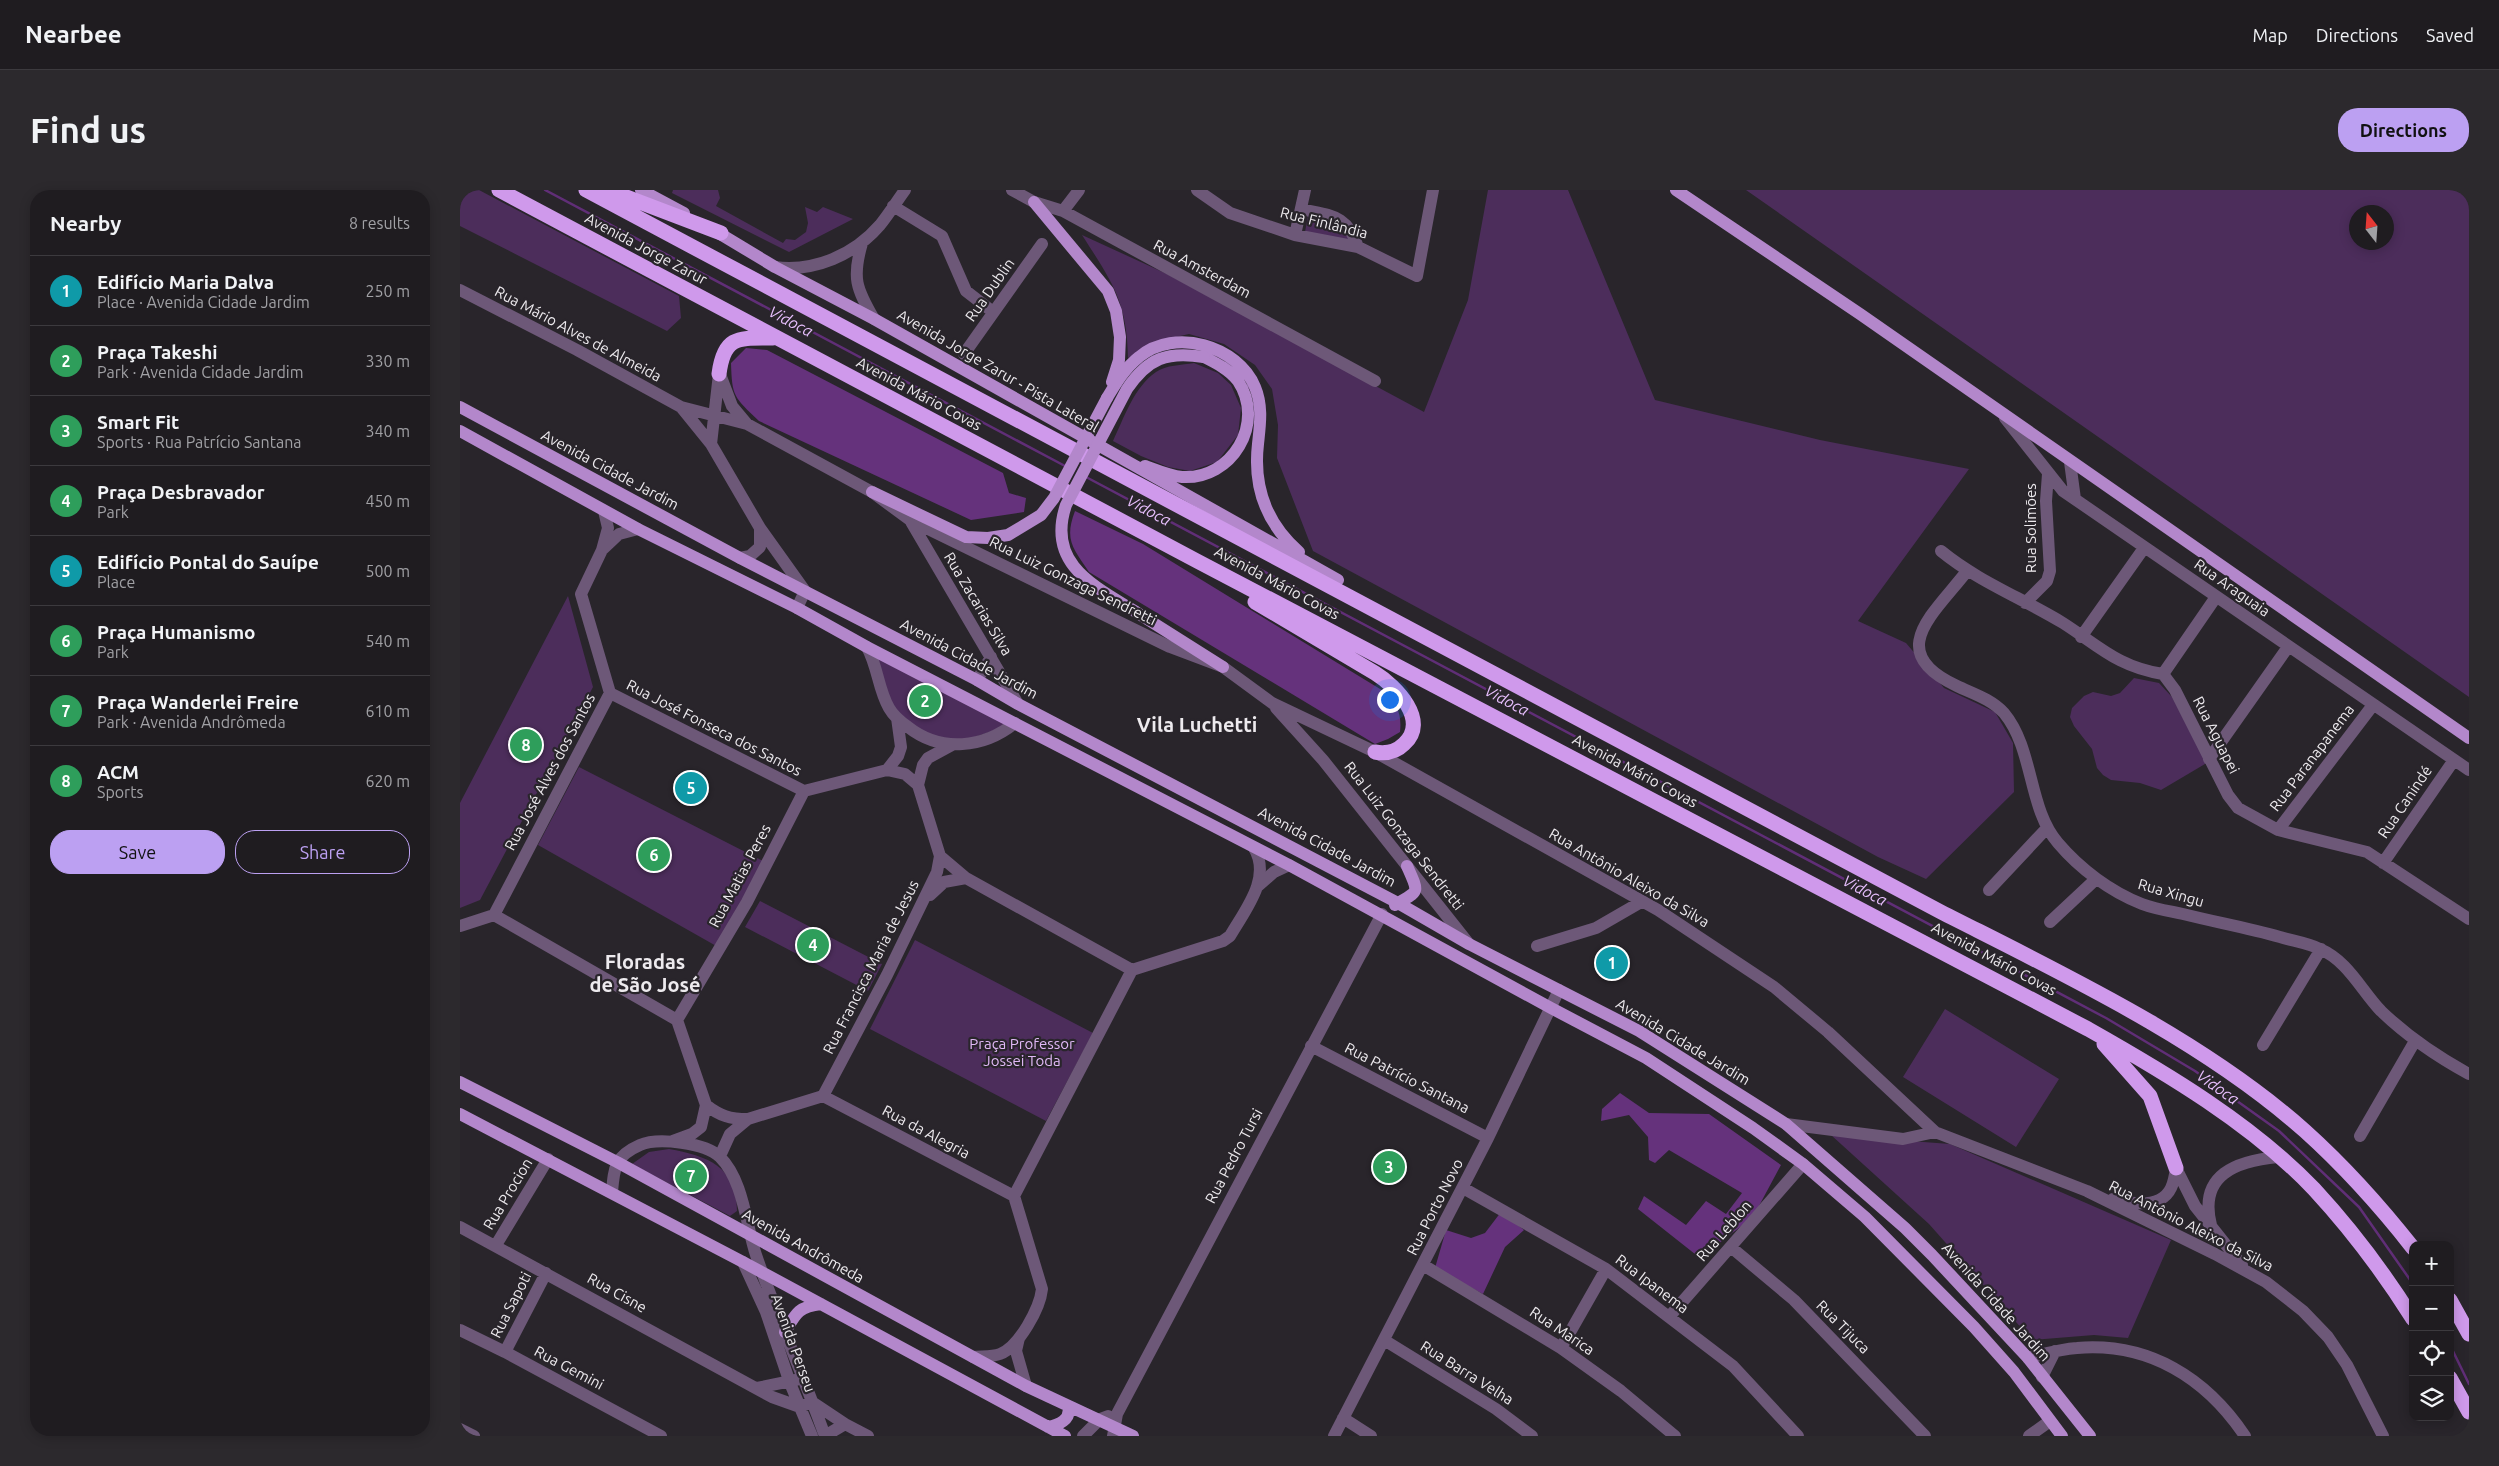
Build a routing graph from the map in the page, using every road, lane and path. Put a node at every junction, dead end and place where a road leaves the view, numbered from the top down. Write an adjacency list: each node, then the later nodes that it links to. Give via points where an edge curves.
1 (499, 190): 26 (highway, Avenida Jorge Zarur)
2 (586, 190): 23 (highway, Avenida Jorge Zarur)
3 (608, 190): 16 (highway)
4 (641, 190): 16 (main road, Avenida Jorge Zarur - Pista Lateral)
5 (905, 190): 13 (street)
6 (1012, 190): 12 (street, Rua Amsterdam)
7 (1079, 190): 15 (street)
8 (1197, 190): 17 (street, Rua Finlândia, via 1230,214)
9 (1305, 190): 14 (street)
10 (1433, 190): 20 (street, Rua Finlândia, via 1417,276)
11 (1676, 190): 33 (main road)
12 (1034, 202): 15 (street, Rua Amsterdam); 30 (main road, via 1108,291 1116,311 1119,360)
13 (893, 206): 18 (street); 24 (street, via 942,236 966,291)
14 (1301, 209): 17 (street); 20 (street, via 1344,220)
15 (1063, 211): 29 (street, Rua Amsterdam)
16 (721, 234): 21 (main road, Avenida Jorge Zarur - Pista Lateral)
17 (1295, 235): 20 (street, Rua Finlândia)
18 (862, 243): 21 (street, via 830,261 798,268); 25 (street, via 855,268 860,295)
19 (1042, 244): 24 (street, Rua Dublin)
20 (1358, 247)
21 (776, 267): 25 (main road, Avenida Jorge Zarur - Pista Lateral)
22 (460, 290): 32 (street, Rua Mário Alves de Almeida)
23 (791, 301): 58 (highway, Avenida Mário Covas)
24 (993, 312): 27 (street, Rua Dublin)
25 (874, 319): 38 (main road, Avenida Jorge Zarur - Pista Lateral)
26 (777, 338): 28 (highway, via 748,338 732,342 726,347); 51 (highway, Avenida Mário Covas)
27 (964, 354)
28 (720, 374): 34 (street); 35 (street, via 732,406)
29 (1375, 381)
30 (1107, 398): 41 (main road, bridge, via 1054,498 1041,515 1008,535 966,537); 53 (main road, via 1130,365 1141,355 1161,346 1196,343 1230,356 1256,389 1261,415 1256,472 1263,503 1289,543)
31 (460, 407): 50 (main road, Avenida Cidade Jardim)
32 (681, 407): 34 (street); 37 (street)
33 (1998, 410): 39 (main road); 40 (street, Rua Araguaia, via 2024,439)
34 (715, 415): 35 (street); 37 (street)
35 (747, 424): 41 (street)
36 (460, 431): 43 (main road)
37 (711, 444): 45 (street)
38 (1116, 456): 53 (main road, Avenida Jorge Zarur - Pista Lateral); 63 (main road, bridge, via 1181,477 1219,470 1235,454 1248,419 1238,381 1224,368 1204,357 1185,354 1150,362 1127,389 1070,497 1060,523 1063,546 1083,578)
39 (2070, 462): 42 (street); 72 (main road)
40 (2048, 474): 42 (street, Rua Araguaia); 56 (street, Rua Solimões, via 2046,501 2050,571 2047,581)
41 (872, 492): 44 (street)
42 (2075, 499): 47 (street, Rua Araguaia)
43 (604, 511): 46 (main road); 48 (street, via 608,528)
44 (910, 520): 62 (street, Rua Zacarias Silva); 63 (street, Rua Luiz Gonzaga Sendretti, via 1170,647)
45 (760, 528): 50 (street, via 760,547 750,556); 54 (street)
46 (638, 529): 48 (street, via 619,534); 57 (main road)
47 (2144, 548): 55 (street, Rua Araguaia); 59 (street)
48 (602, 550): 66 (street, Rua José Alves dos Santos, via 581,594)
49 (1941, 551): 52 (street)
50 (740, 558): 54 (main road, Avenida Cidade Jardim)
51 (1197, 561): 74 (highway, via 1240,593 1375,673 1394,688 1408,707 1414,726 1408,741 1400,748); 107 (highway, Avenida Mário Covas)
52 (1967, 571): 56 (street); 81 (street, Rua Xingu, via 1922,629 1918,644 1920,657 1945,681 1988,699 2004,714 2018,738)
53 (1338, 580): 58 (highway)
54 (805, 591): 57 (street); 65 (main road, Avenida Cidade Jardim)
55 (2216, 597): 61 (street, Rua Araguaia); 64 (street)
56 (2025, 603): 59 (street)
57 (796, 608): 60 (main road)
58 (1414, 630): 135 (highway, Avenida Mário Covas, via 1941,912 2091,988 2176,1039 2244,1082 2305,1131 2363,1187)
59 (2081, 636): 64 (street, via 2121,662)
60 (867, 647): 70 (street, via 874,659 885,699); 71 (main road)
61 (2288, 647): 69 (street, Rua Araguaia); 75 (street)
62 (991, 657): 65 (street); 68 (street, Rua Zacarias Silva)
63 (1223, 668): 67 (street, Rua Luiz Gonzaga Sendretti)
64 (2164, 674): 75 (street, Rua Aguapei)
65 (977, 680): 68 (main road, Avenida Cidade Jardim)
66 (610, 693): 80 (street, Rua José Fonseca dos Santos); 96 (street, Rua José Alves dos Santos)
67 (1272, 703): 74 (street, Rua Antônio Aleixo da Silva); 87 (street, Rua Luiz Gonzaga Sendretti, via 1323,760)
68 (1018, 704): 94 (main road, Avenida Cidade Jardim)
69 (2373, 705): 76 (street, Rua Araguaia); 82 (street, Rua Paranapanema)
70 (897, 718): 73 (street, via 925,738); 77 (street, via 901,747)
71 (1015, 723): 73 (street, via 993,738 967,745); 83 (main road)
72 (2469, 738)
73 (952, 745): 79 (street, via 922,765)
74 (1375, 752): 93 (street, Rua Antônio Aleixo da Silva)
75 (2209, 759): 82 (street, Rua Aguapei, via 2238,808)
76 (2454, 760): 78 (street, Rua Araguaia); 85 (street, Rua Canindé)
77 (886, 770): 79 (street, via 905,774); 80 (street)
78 (2469, 770)
79 (918, 785): 84 (street)
80 (804, 791): 106 (street, Rua Matias Peres, via 747,902)
81 (2047, 828): 89 (street, Rua Xingu, via 2058,843); 91 (street)
82 (2278, 830): 85 (street, Rua Aguapei, via 2367,852)
83 (1254, 848): 86 (main road); 90 (street, via 1262,867)
84 (940, 856): 88 (street); 92 (street, Rua Francisca Maria de Jesus, via 938,872)
85 (2383, 863): 97 (street, Rua Aguapei)
86 (1289, 865): 90 (street, via 1274,872); 95 (main road)
87 (1407, 866): 94 (main road, via 1415,884 1414,893); 100 (street, Rua Luiz Gonzaga Sendretti)
88 (966, 878): 92 (street, via 944,882); 103 (street)
89 (2096, 878): 98 (street); 102 (street, Rua Xingu, via 2143,905)
90 (1258, 886): 103 (street, via 1230,936 1223,941)
91 (1989, 890)
92 (924, 901): 113 (street, Rua Francisca Maria de Jesus)
93 (1641, 902): 101 (street, via 1596,928); 118 (street, Rua Antônio Aleixo da Silva, via 1774,987 1828,1032)
94 (1398, 903): 95 (main road); 100 (main road, Avenida Cidade Jardim)
95 (1382, 914): 105 (main road); 110 (street, Rua Pedro Tursi)
96 (494, 915): 99 (street); 106 (street)
97 (2469, 919)
98 (2050, 922)
99 (460, 926)
100 (1469, 944): 104 (main road, Avenida Cidade Jardim)
101 (1538, 946)
102 (2321, 949): 108 (street, Rua Xingu, via 2350,972 2380,1010); 109 (street)
103 (1132, 970): 131 (street)
104 (1559, 990): 105 (street, Rua Porto Novo); 117 (main road, Avenida Cidade Jardim, via 1639,1031)
105 (1551, 1008): 120 (street, Rua Porto Novo); 126 (main road, via 1646,1058)
106 (677, 1020): 114 (street)
107 (2088, 1029): 123 (highway, Avenida Mário Covas, via 2144,1060 2224,1114); 127 (highway, via 2150,1096)
108 (2415, 1042): 111 (street, Rua Xingu); 119 (street)
109 (2263, 1045)
110 (1311, 1046): 120 (street, Rua Patrício Santana); 172 (street, Rua Pedro Tursi)
111 (2469, 1074)
112 (460, 1082): 125 (main road, Avenida Andrômeda)
113 (823, 1096): 116 (street); 131 (street, Rua da Alegria)
114 (706, 1105): 116 (street, via 728,1119); 121 (street, via 701,1127)
115 (460, 1114): 124 (main road)
116 (748, 1119): 122 (street, via 730,1134)
117 (1786, 1124): 118 (street, via 1902,1139); 157 (main road, Avenida Cidade Jardim, via 1905,1228)
118 (1935, 1132): 129 (street)
119 (2360, 1136)
120 (1488, 1138): 128 (street, Rua Porto Novo)
121 (673, 1141): 122 (street, via 705,1148); 125 (street, via 643,1144 627,1151)
122 (720, 1156): 134 (street, Avenida Perseu, via 741,1195)
123 (2278, 1157): 133 (street, via 2240,1163 2219,1178 2208,1200); 146 (highway, Avenida Mário Covas, via 2313,1188 2363,1245)
124 (548, 1159): 130 (main road); 136 (street, Rua Procion)
125 (617, 1162): 130 (street); 134 (main road, Avenida Andrômeda)
126 (1803, 1164): 137 (street, Rua Leblon); 170 (main road, via 1865,1216 1974,1327 2014,1372)
127 (2176, 1168): 129 (street, via 2171,1189 2158,1201 2147,1204 2124,1202); 133 (street, via 2194,1206)
128 (1463, 1188): 139 (street, Rua Porto Novo); 140 (street, Rua Ipanema)
129 (2087, 1191): 142 (street, Rua Antônio Aleixo da Silva)
130 (612, 1192): 138 (main road)
131 (1014, 1196): 151 (street, via 1042,1289 1040,1300)
132 (460, 1227): 136 (street, Rua Cisne)
133 (2212, 1229): 142 (street)
134 (751, 1236): 143 (street, Avenida Perseu); 156 (main road, Avenida Andrômeda)
135 (2409, 1243)
136 (496, 1245): 141 (street, Rua Cisne)
137 (1732, 1248): 147 (street, Rua Leblon); 188 (street, Rua Tijuca, via 1794,1300)
138 (743, 1262): 143 (main road); 160 (street, Avenida Perseu, via 766,1312)
139 (1423, 1265): 152 (street, Rua Porto Novo); 153 (street, Rua Marica)
140 (1606, 1269): 147 (street, Rua Ipanema); 153 (street)
141 (546, 1273): 155 (street, Rua Sapoti); 163 (street, Rua Cisne)
142 (2249, 1273): 193 (street, Rua Antônio Aleixo da Silva, via 2303,1311 2328,1337 2347,1366)
143 (763, 1274): 144 (main road); 149 (street, Avenida Perseu)
144 (821, 1304): 149 (main road, via 804,1307); 173 (main road)
145 (2454, 1307): 150 (highway)
146 (2409, 1313)
147 (1669, 1317): 187 (street, Rua Ipanema, via 1733,1366)
148 (460, 1330): 155 (street, Rua Gemini)
149 (785, 1332): 159 (street, Avenida Perseu)
150 (2469, 1334)
151 (1020, 1338): 156 (street, via 1003,1353); 162 (street, via 1016,1351)
152 (1384, 1340): 168 (street, Rua Porto Novo); 185 (street, Rua Barra Velha, via 1496,1409)
153 (1562, 1348): 186 (street, Rua Marica)
154 (2055, 1351): 157 (street); 158 (street); 192 (street, via 2119,1349 2173,1367 2216,1399)
155 (505, 1352): 176 (street, Rua Gemini)
156 (973, 1357): 162 (main road, Avenida Andrômeda)
157 (2028, 1358): 158 (main road, Avenida Cidade Jardim)
158 (2042, 1377): 191 (main road, Avenida Cidade Jardim)
159 (802, 1378): 160 (street); 164 (street, Avenida Perseu)
160 (790, 1383): 163 (street); 166 (street, Avenida Perseu)
161 (2454, 1385): 167 (highway)
162 (1026, 1386): 165 (main road, Avenida Andrômeda)
163 (757, 1388): 166 (street, Rua Cisne)
164 (812, 1402): 166 (street); 171 (street); 178 (street, Avenida Perseu)
165 (1068, 1406): 169 (main road, Avenida Andrômeda); 173 (main road, via 1070,1411 1066,1419)
166 (800, 1407): 177 (street, Avenida Perseu)
167 (2469, 1412)
168 (1343, 1418): 183 (street, Rua Porto Novo); 184 (street)
169 (1100, 1419): 172 (main road, Avenida Andrômeda); 181 (street)
170 (2050, 1421): 189 (street); 190 (main road)
171 (845, 1424): 178 (street); 179 (street)
172 (1114, 1425): 182 (main road, Avenida Andrômeda)
173 (1048, 1427): 180 (main road)
174 (460, 1429): 175 (street)
175 (474, 1436)
176 (661, 1436)
177 (812, 1436)
178 (825, 1436)
179 (868, 1436)
180 (1065, 1436)
181 (1084, 1436)
182 (1133, 1436)
183 (1334, 1436)
184 (1371, 1436)
185 (1532, 1436)
186 (1675, 1436)
187 (1798, 1436)
188 (1925, 1436)
189 (2029, 1436)
190 (2062, 1436)
191 (2090, 1436)
192 (2245, 1436)
193 (2383, 1436)

